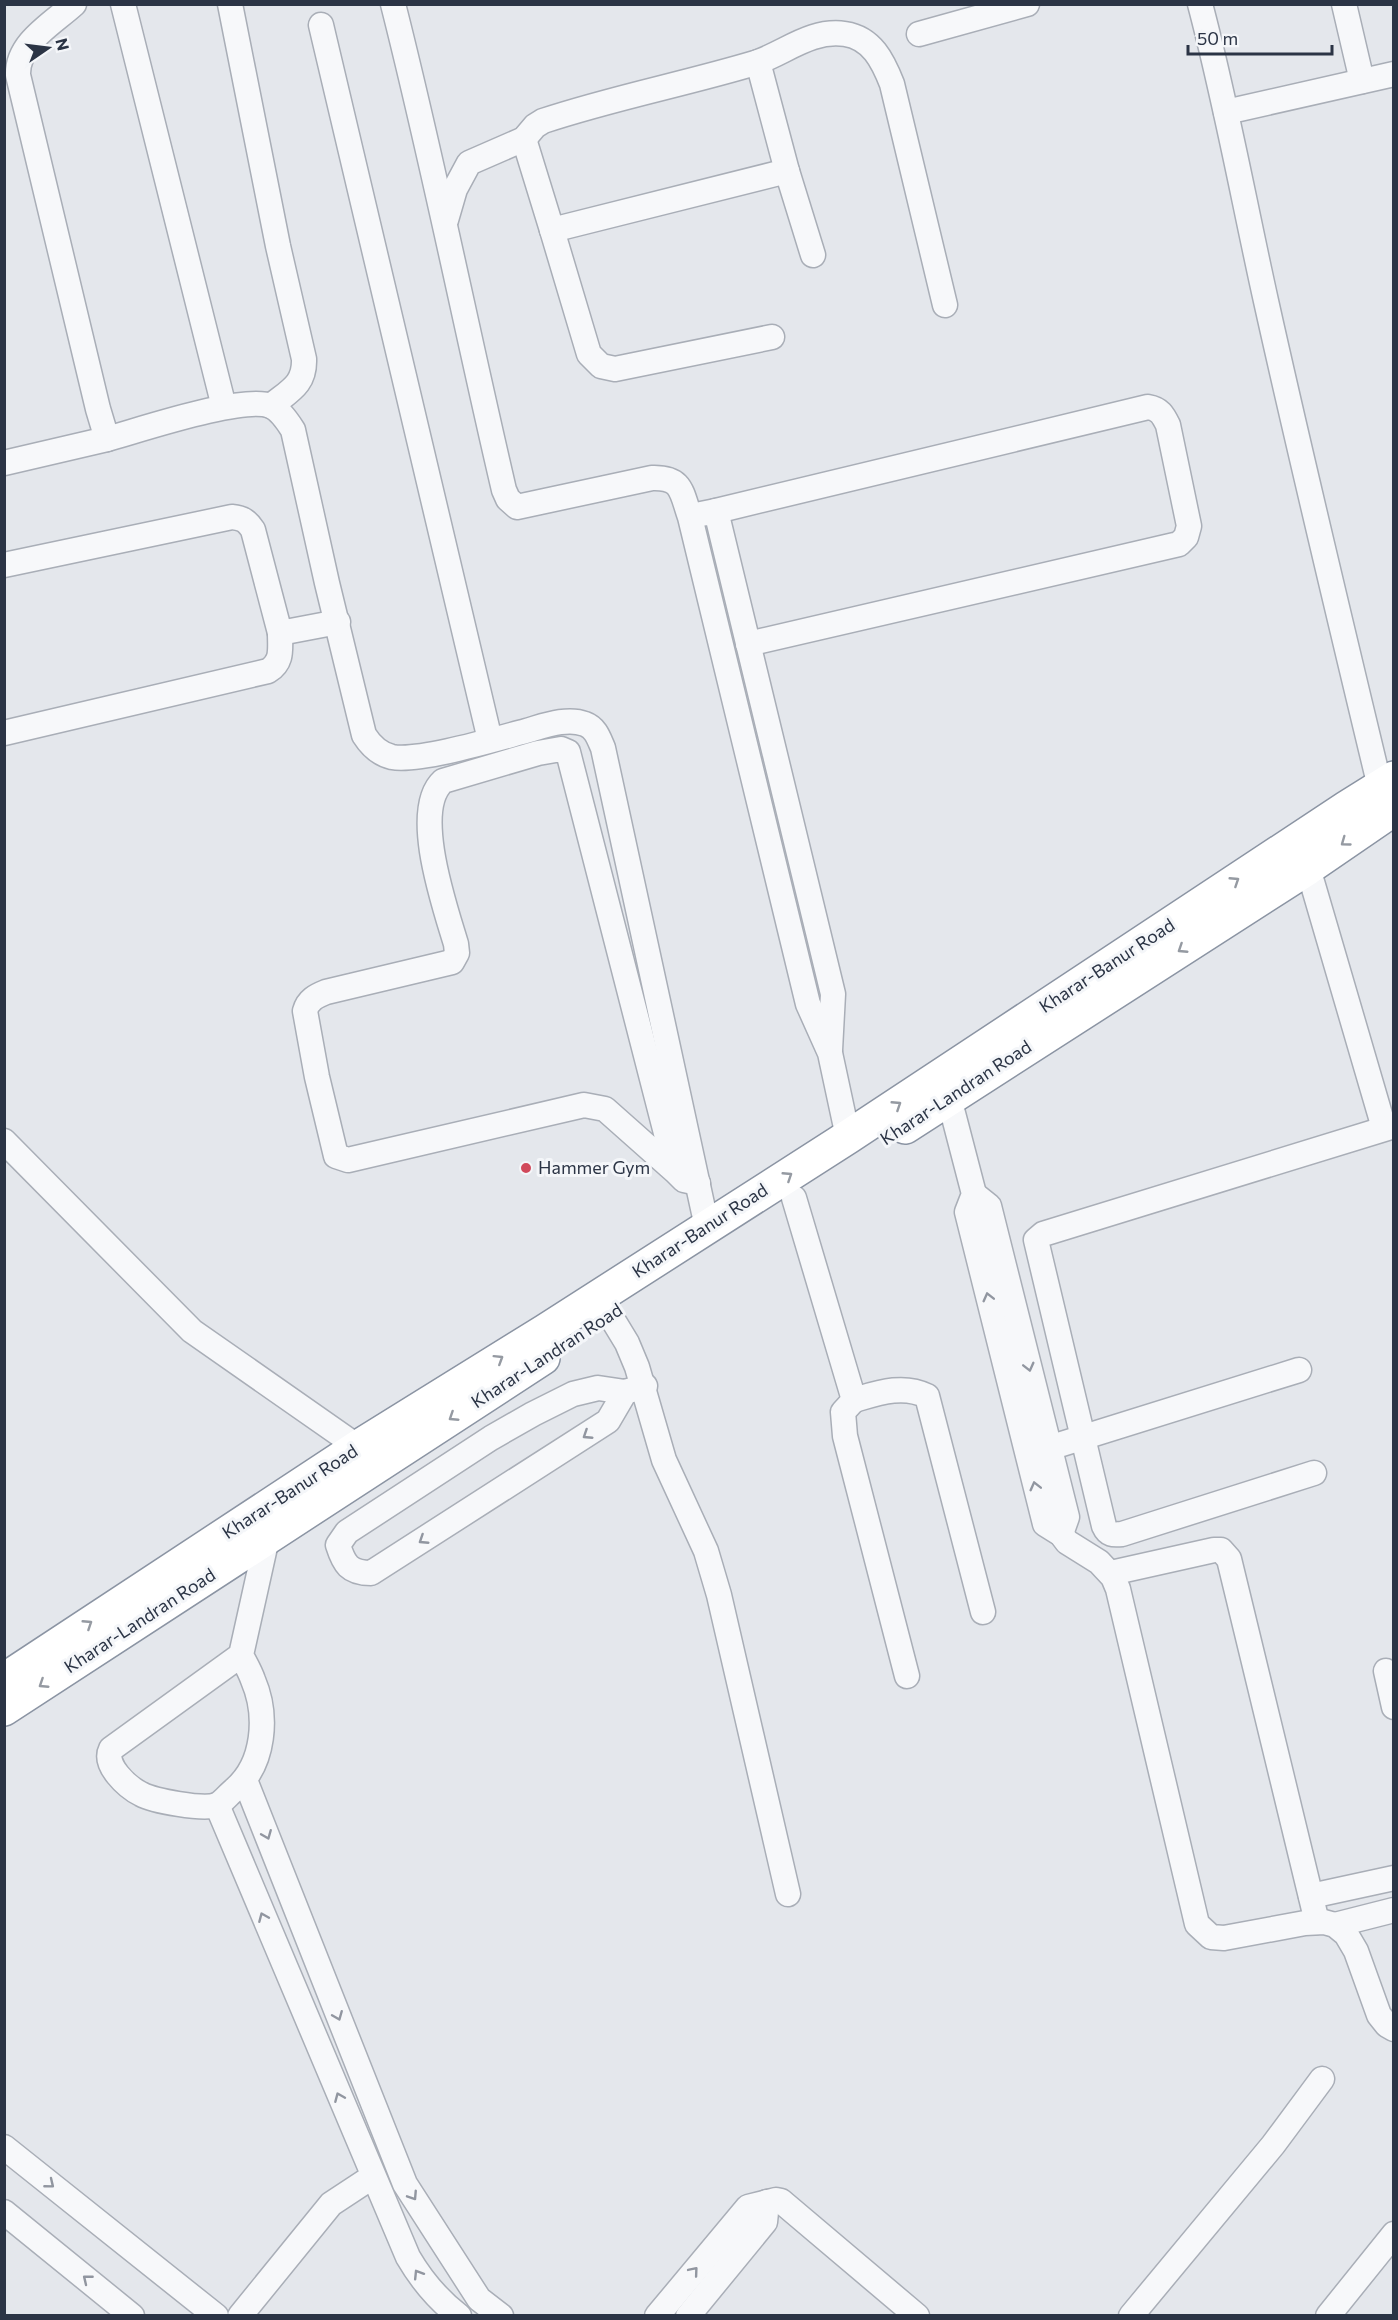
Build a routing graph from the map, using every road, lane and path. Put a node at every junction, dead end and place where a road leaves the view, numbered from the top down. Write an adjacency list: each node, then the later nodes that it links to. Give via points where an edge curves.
1 (74, 4): 23 (street, via 26,46 18,75)
2 (123, 4): 22 (street)
3 (230, 4): 21 (street, via 303,358 301,379)
4 (393, 4): 16 (street)
5 (1027, 4): 9 (street)
6 (1200, 4): 13 (street)
7 (1344, 4): 12 (street)
8 (321, 25): 32 (street)
9 (919, 34)
10 (758, 62): 14 (street, via 553,117 535,126); 15 (street); 19 (street, via 796,42 824,35 863,39 877,54 892,84)
11 (1394, 74): 12 (street)
12 (1362, 81): 13 (street)
13 (1226, 112): 33 (street, via 1268,309)
14 (524, 139): 16 (street, via 469,163 455,189); 17 (street)
15 (787, 171): 17 (street); 18 (street)
16 (445, 223): 26 (street, via 504,490 512,503 517,507 666,477 680,489)
17 (552, 230): 20 (street, via 589,354 601,366 615,369)
18 (813, 255)
19 (945, 305)
20 (772, 337)
21 (271, 406): 22 (street); 28 (street, via 293,430)
22 (224, 407): 23 (street)
23 (107, 439): 24 (street)
24 (4, 463)
25 (716, 511): 26 (street); 30 (street); 30 (street, via 1148,407 1156,408 1168,425 1189,526 1179,544)
26 (690, 517): 35 (street, via 808,1004)
27 (4, 565): 29 (street, via 240,517 253,530)
28 (338, 622): 29 (street); 32 (street, via 364,735 372,748 392,757 415,757)
29 (280, 633): 31 (street, via 280,660 268,671)
30 (748, 644): 35 (street, via 833,994)
31 (4, 733)
32 (490, 741): 42 (street, via 553,724 586,724 597,733)
33 (1389, 796): 34 (highway, Kharar-Landran Road, one-way to 34); 38 (highway, Kharar-Banur Road, one-way to 33)
34 (1308, 868): 36 (highway, Kharar-Landran Road, one-way to 36); 37 (street)
35 (830, 1053): 38 (street)
36 (949, 1098): 40 (highway, Kharar-Landran Road); 46 (street, via 974,1194 967,1212)
37 (1389, 1127): 45 (street)
38 (848, 1137): 40 (highway, Kharar-Banur Road)
39 (4, 1141): 53 (street, via 192,1331)
40 (822, 1167): 43 (highway, Kharar-Landran Road); 44 (highway, Kharar-Banur Road, one-way to 40)
41 (676, 1172): 41 (street, via 605,1109 593,1106 348,1160 336,1156 305,1011 310,1001 326,992 452,962 455,958 456,944 433,859 430,830 431,799 443,781 561,748 571,755); 42 (street, via 684,1180)
42 (698, 1183): 44 (street)
43 (794, 1198): 47 (highway, Kharar-Landran Road); 50 (street)
44 (707, 1227): 53 (highway, Kharar-Banur Road, one-way to 44)
45 (1038, 1236): 46 (street); 51 (street, via 1036,1245)
46 (988, 1251): 52 (street, one-way to 52); 55 (street, one-way to 46, via 1045,1524)
47 (610, 1315): 49 (street, via 627,1343); 53 (highway, Kharar-Landran Road, one-way to 53)
48 (1299, 1370): 51 (street)
49 (635, 1389): 49 (street, one-way to 49, via 608,1421 371,1573 350,1570 341,1556 338,1545 347,1532 533,1414 573,1394 598,1388); 68 (street, via 706,1551)
50 (854, 1400): 58 (street, via 901,1389 927,1396); 61 (street, via 843,1412 845,1436)
51 (1083, 1436): 52 (street); 54 (street, via 1104,1526 1114,1535)
52 (1049, 1448): 55 (street, via 1067,1517)
53 (366, 1457): 56 (highway, Kharar-Landran Road); 62 (highway, Kharar-Banur Road, one-way to 53)
54 (1314, 1473)
55 (1061, 1534): 57 (street)
56 (267, 1538): 59 (street); 64 (highway, Kharar-Landran Road, one-way to 64)
57 (1111, 1573): 69 (street, via 1214,1550 1229,1558); 71 (street, via 1197,1924 1211,1936 1224,1938)
58 (983, 1612)
59 (241, 1655): 65 (street, via 254,1680 262,1712 260,1749); 66 (street, via 108,1755 113,1770 141,1794 183,1806)
60 (1386, 1671): 63 (street)
61 (908, 1676)
62 (4, 1680)
63 (1394, 1707)
64 (4, 1709)
65 (245, 1780): 66 (street); 83 (street, one-way to 83, via 405,2184 479,2299)
66 (217, 1805): 75 (street, one-way to 66)
67 (1394, 1878): 69 (street)
68 (788, 1894)
69 (1311, 1896): 71 (street)
70 (1394, 1910): 71 (street)
71 (1326, 1924): 72 (street, via 1346,1934 1379,2015)
72 (1394, 2029)
73 (1322, 2079): 87 (street, via 1273,2145)
74 (4, 2147): 80 (street, one-way to 80)
75 (372, 2177): 81 (street, via 332,2204); 82 (street, one-way to 75, via 423,2282)
76 (767, 2202): 84 (street, one-way to 76, via 748,2207); 85 (street, via 765,2222); 86 (street, via 781,2201)
77 (4, 2212): 79 (street, one-way to 77)
78 (1394, 2234): 88 (street)
79 (132, 2316)
80 (216, 2316)
81 (240, 2316)
82 (459, 2316)
83 (501, 2316)
84 (657, 2316)
85 (688, 2316)
86 (917, 2316)
87 (1131, 2316)
88 (1328, 2316)

